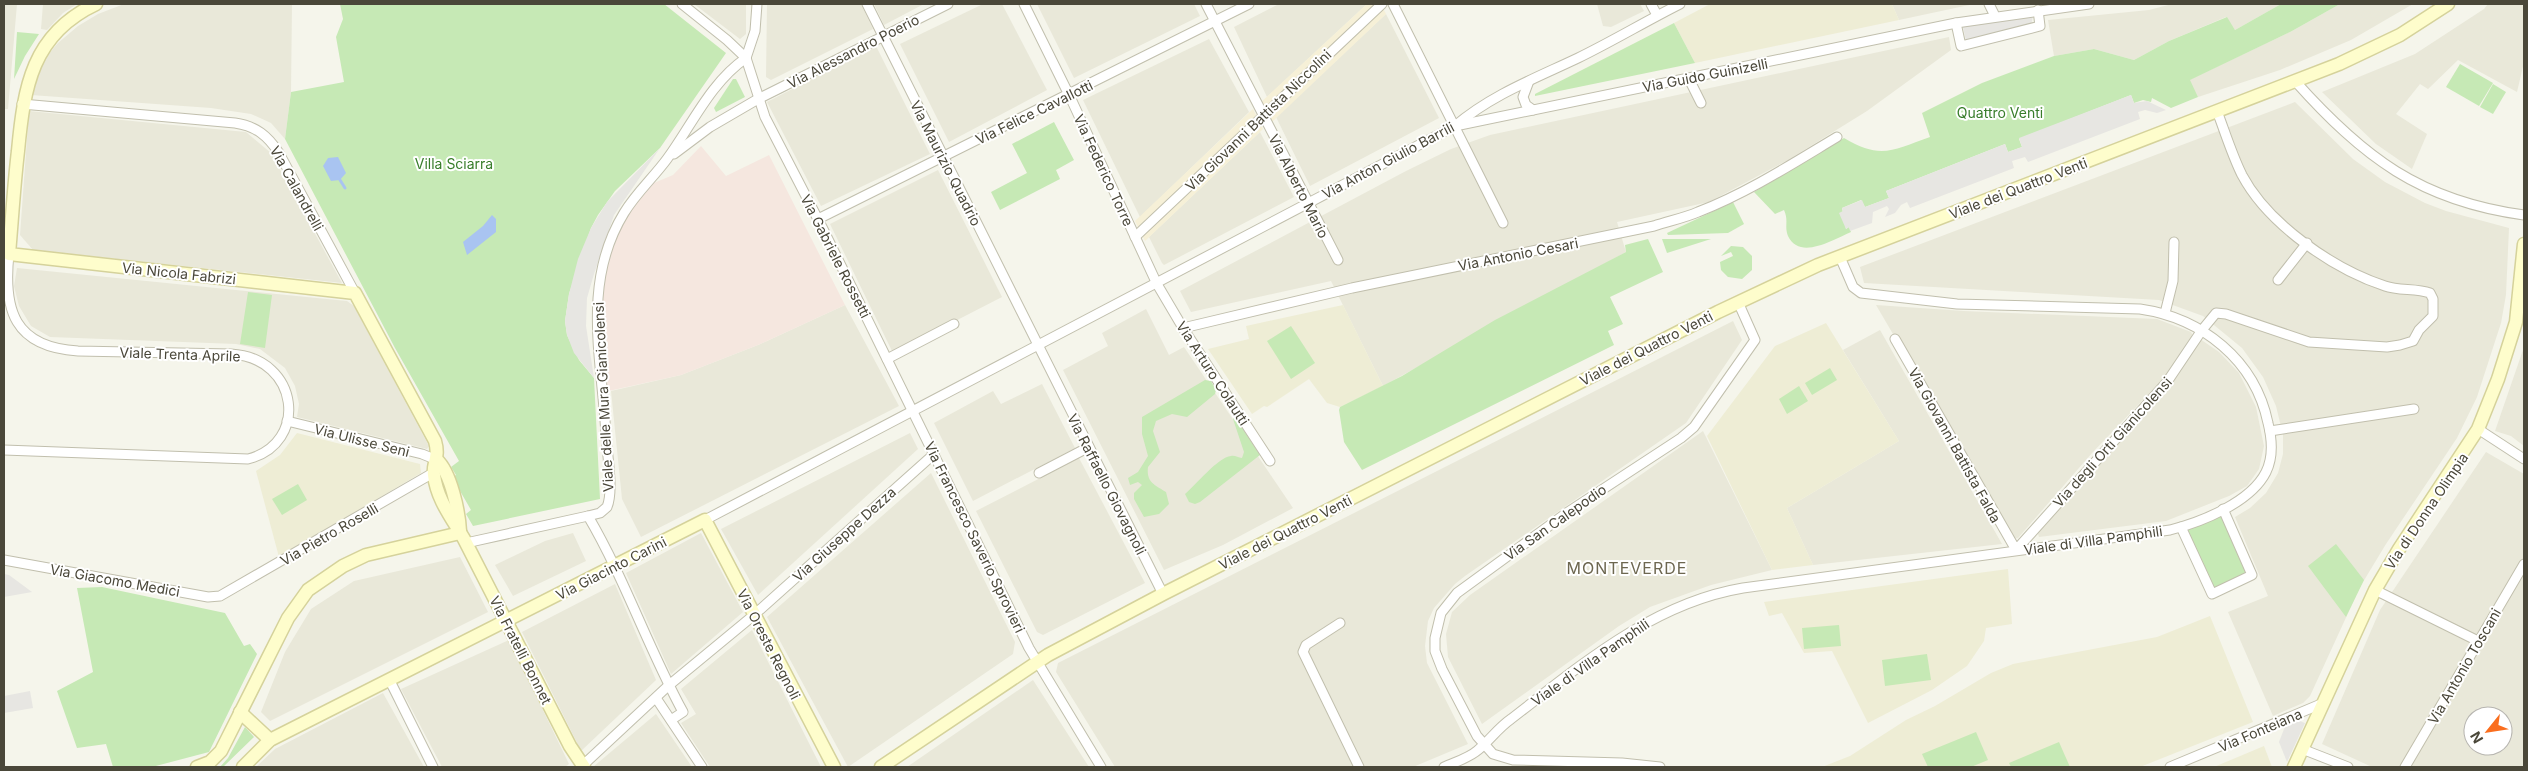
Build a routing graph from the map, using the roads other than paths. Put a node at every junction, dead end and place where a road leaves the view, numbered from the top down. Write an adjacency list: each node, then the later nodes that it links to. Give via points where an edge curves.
1 (96, 4): 29 (street, via 64,24 44,48 30,76)
2 (682, 4): 22 (street)
3 (757, 4): 22 (street, via 755,31)
4 (867, 4): 21 (street, Via Maurizio Quadrio)
5 (948, 4): 21 (street, Via Alessandro Poerio)
6 (1024, 4): 26 (street, Via Federico Torre)
7 (1206, 4): 19 (street, Via Alberto Mario)
8 (1250, 4): 19 (street, Via Felice Cavallotti)
9 (1382, 4): 32 (street, Via Giovanni Battista Niccolini)
10 (1393, 4): 33 (street)
11 (1652, 4): 17 (street)
12 (1680, 4): 17 (street, Via Anton Giulio Barrili)
13 (1989, 4): 18 (street)
14 (2089, 4): 16 (street, Via Guido Guinizelli)
15 (2448, 4): 25 (street, Viale dei Quattro Venti, via 2390,41)
16 (2038, 10): 18 (street, Via Guido Guinizelli); 20 (street, via 2040,26 1961,46)
17 (1657, 15): 24 (street, Via Anton Giulio Barrili)
18 (1995, 16): 20 (street, Via Guido Guinizelli)
19 (1215, 21): 26 (street, Via Felice Cavallotti); 32 (street, Via Alberto Mario)
20 (1956, 23): 23 (street, Via Guido Guinizelli)
21 (882, 36): 27 (street, Via Alessandro Poerio); 35 (street, Via Maurizio Quadrio)
22 (746, 58): 27 (street, Via Gabriele Rossetti); 36 (street, via 718,83)
23 (1689, 78): 28 (street); 30 (street, Via Guido Guinizelli)
24 (1530, 79): 30 (street, via 1522,97); 33 (street, Via Anton Giulio Barrili, via 1480,106)
25 (2295, 81): 31 (street, Viale dei Quattro Venti); 38 (street, via 2344,133 2397,173 2456,200)
26 (1069, 95): 35 (street, Via Felice Cavallotti); 41 (street, Via Federico Torre)
27 (758, 99): 36 (street, Via Alessandro Poerio, via 710,127); 39 (street, Via Gabriele Rossetti)
28 (1701, 103)
29 (22, 104): 45 (street); 50 (street, Via Calandrelli, via 235,123 262,133 280,152)
30 (1533, 110): 33 (street, Via Guido Guinizelli)
31 (2217, 111): 43 (street, via 2248,185 2275,216); 46 (street, Viale dei Quattro Venti)
32 (1263, 115): 37 (street, Via Alberto Mario); 41 (street, Via Giovanni Battista Niccolini)
33 (1455, 126): 37 (street, Via Anton Giulio Barrili); 40 (street)
34 (1837, 137): 55 (street, Via Antonio Cesari, via 1745,190 1698,212 1654,226 1352,288)
35 (943, 157): 39 (street, Via Felice Cavallotti); 58 (street, Via Maurizio Quadrio)
36 (666, 160): 74 (street, Viale delle Mura Gianicolensi, via 623,215 606,255 596,308 596,332 604,392 609,499 603,511)
37 (1308, 203): 47 (street, Via Alberto Mario); 49 (street, Via Anton Giulio Barrili)
38 (2524, 215)
39 (818, 219): 59 (street, Via Gabriele Rossetti)
40 (1503, 222)
41 (1135, 237): 49 (street, Via Federico Torre)
42 (2174, 242): 52 (street, via 2174,274)
43 (2307, 243): 48 (street); 56 (street, Via degli Orti Gianicolensi, via 2340,265 2383,286 2428,291 2433,299 2434,314 2413,341 2400,346 2306,342 2221,313 2213,315)
44 (2524, 244): 54 (street, Via di Donna Olimpia)
45 (7, 254): 50 (street, Via Nicola Fabrizi); 62 (street, Viale Trenta Aprile, via 9,304 19,324 36,342 68,351 250,357 271,368 281,380 288,401)
46 (1840, 257): 51 (street, Viale dei Quattro Venti); 52 (street, Viale di Villa Pamphili, via 1854,288 1861,293 1957,304 2116,307)
47 (1338, 260)
48 (2278, 280)
49 (1157, 284): 55 (street, Via Arturo Colautti); 58 (street, Via Anton Giulio Barrili)
50 (355, 293): 69 (street, Via Calandrelli, via 432,433)
51 (1738, 302): 83 (street, Viale dei Quattro Venti); 97 (street, Via San Calepodio, via 1755,340 1689,432 1540,532 1457,593 1443,609 1436,629 1436,656)
52 (2165, 313): 56 (street, Viale di Villa Pamphili)
53 (954, 324): 59 (street)
54 (2520, 324): 63 (street, Via di Donna Olimpia)
55 (1183, 328): 70 (street, Via Arturo Colautti)
56 (2202, 330): 64 (street, Viale di Villa Pamphili, via 2224,345 2244,368 2261,398); 78 (street, Via degli Orti Gianicolensi, via 2167,382)
57 (1895, 338): 78 (street, Via Giovanni Battista Falda)
58 (1038, 345): 61 (street, Via Giacinto Carini); 65 (street, Via Raffaello Giovagnoli)
59 (887, 358): 61 (street, Via Gabriele Rossetti)
60 (2414, 409): 64 (street)
61 (913, 412): 67 (street, Via Francesco Saverio Sprovieri); 75 (street, Via Giacinto Carini)
62 (287, 421): 66 (street, Viale Trenta Aprile, via 274,445 257,456 243,459); 69 (street, Via Ulisse Seni)
63 (2478, 429): 68 (street); 82 (street, Via di Donna Olimpia)
64 (2270, 431): 73 (street, Viale di Villa Pamphili, via 2271,453 2266,472 2252,491)
65 (1089, 447): 72 (street); 83 (street, Via Raffaello Giovagnoli)
66 (4, 450)
67 (934, 454): 85 (street, Via Giuseppe Dezza); 89 (street, Via Francesco Saverio Sprovieri)
68 (2524, 458)
69 (437, 460): 71 (street, Via Calandrelli); 77 (street, Via Calandrelli, via 452,493)
70 (1270, 461)
71 (433, 473): 77 (street, via 444,508); 84 (street, Via Pietro Roselli)
72 (1039, 473)
73 (2223, 509): 76 (street, Viale di Villa Pamphili); 76 (street, via 2252,575 2212,594)
74 (588, 516): 77 (street, Viale delle Mura Gianicolensi); 81 (street)
75 (705, 520): 81 (street, Via Giacinto Carini); 85 (street, Via Oreste Regnoli)
76 (2181, 527): 78 (street, Viale di Villa Pamphili)
77 (463, 538): 86 (street, Via Fratelli Bonnet); 94 (street, Viale delle Mura Gianicolensi, via 366,555 319,581 296,606)
78 (2016, 550): 97 (street, Viale di Villa Pamphili, via 1743,588 1692,603 1644,623 1605,649 1506,722)
79 (4, 560): 84 (street, Via Giacomo Medici, via 208,597)
80 (2524, 564): 88 (street, Via Antonio Toscani)
81 (616, 566): 86 (street, Via Giacinto Carini); 91 (street)
82 (2375, 590): 88 (street); 93 (street, Via di Donna Olimpia)
83 (1163, 594): 89 (street, Viale dei Quattro Venti)
84 (226, 595)
85 (754, 615): 91 (street, Via Giuseppe Dezza); 105 (street, Via Oreste Regnoli)
86 (507, 620): 90 (street, Via Giacinto Carini); 103 (street, Via Fratelli Bonnet)
87 (1340, 623): 108 (street, via 1306,645 1303,652)
88 (2478, 641): 114 (street, Via Antonio Toscani)
89 (1036, 661): 106 (street, Viale dei Quattro Venti); 107 (street, Via Francesco Saverio Sprovieri)
90 (390, 681): 96 (street, Via Giacinto Carini); 102 (street)
91 (668, 686): 92 (street, Via Giuseppe Dezza); 95 (street, via 683,712)
92 (656, 698): 95 (street); 103 (street, Via Giuseppe Dezza)
93 (2321, 704): 98 (street, Via di Donna Olimpia); 111 (street, Via Fonteiana)
94 (240, 712): 96 (street); 100 (street, Viale delle Mura Gianicolensi, via 218,756)
95 (671, 720): 104 (street)
96 (270, 740): 101 (street, Via Giacinto Carini)
97 (1482, 745): 99 (street, via 1496,756 1513,760); 109 (street, Viale di Villa Pamphili, via 1474,753)
98 (2302, 749): 112 (street, Via di Donna Olimpia); 113 (street)
99 (1622, 765): 110 (street)
100 (197, 767)
101 (243, 767)
102 (433, 767)
103 (583, 767)
104 (702, 767)
105 (834, 767)
106 (880, 767)
107 (1101, 767)
108 (1359, 767)
109 (1444, 767)
110 (1660, 767)
111 (2170, 767)
112 (2294, 767)
113 (2348, 767)
114 (2405, 767)

